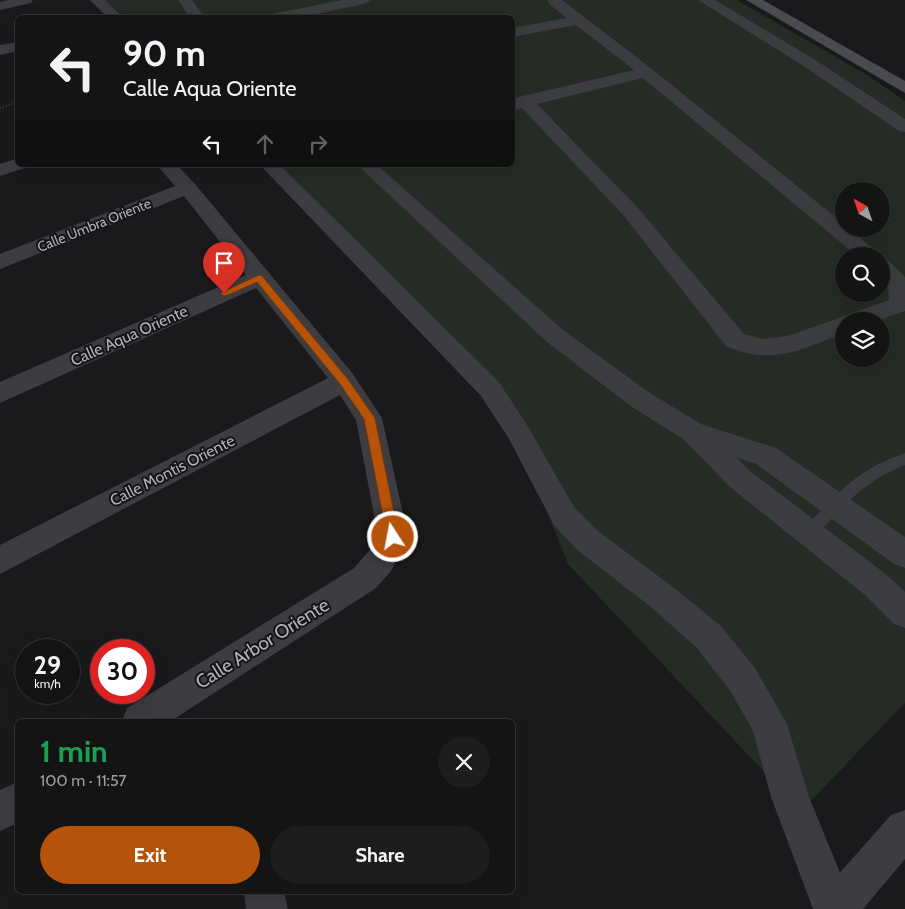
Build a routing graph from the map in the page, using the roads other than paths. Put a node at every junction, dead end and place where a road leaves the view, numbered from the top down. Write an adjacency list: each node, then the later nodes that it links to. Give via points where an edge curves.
1 (26, 0): 8 (street)
2 (98, 0): 10 (street)
3 (185, 0): 11 (street)
4 (364, 0): 12 (street)
5 (705, 0): 9 (street)
6 (554, 1): 13 (street)
7 (757, 2): 9 (street); 19 (main road)
8 (4, 4)
9 (725, 12): 22 (street, via 808,62)
10 (114, 15)
11 (196, 15)
12 (287, 15)
13 (579, 20): 14 (street); 17 (street)
14 (515, 32)
15 (15, 47): 16 (street)
16 (0, 50)
17 (646, 72): 21 (street); 29 (street)
18 (905, 74): 19 (main road)
19 (888, 77): 20 (main road)
20 (905, 88)
21 (519, 103): 34 (street, via 631,212 735,340 754,348 771,349)
22 (905, 127)
23 (15, 165): 27 (street)
24 (168, 167): 28 (street, Calle Arbor Oriente)
25 (271, 167): 50 (street, via 490,389 518,432 564,516 586,540 709,637 744,680 768,724 790,797)
26 (369, 167): 37 (street, via 555,336 641,400)
27 (0, 170)
28 (188, 188): 30 (street, Calle Umbra Oriente); 32 (street, Calle Arbor Oriente)
29 (859, 247)
30 (0, 262)
31 (890, 273): 33 (street, via 901,291 900,304)
32 (259, 278): 35 (street, Calle Arbor Oriente); 36 (street, Calle Aqua Oriente)
33 (877, 312)
34 (835, 327)
35 (344, 381): 42 (street, Calle Montis Oriente); 44 (street, Calle Arbor Oriente, via 369,418 393,537 380,561 365,578)
36 (0, 393)
37 (692, 432): 39 (street, via 766,456); 40 (street, via 740,478)
38 (905, 460): 39 (lane, via 878,470 855,485)
39 (835, 505): 40 (lane); 41 (street)
40 (809, 533): 43 (street, via 876,585)
41 (905, 554)
42 (0, 560)
43 (905, 613)
44 (161, 716)
45 (15, 803): 46 (street)
46 (0, 812)
47 (905, 830): 50 (street)
48 (264, 894): 49 (street)
49 (267, 909)
50 (835, 909)

